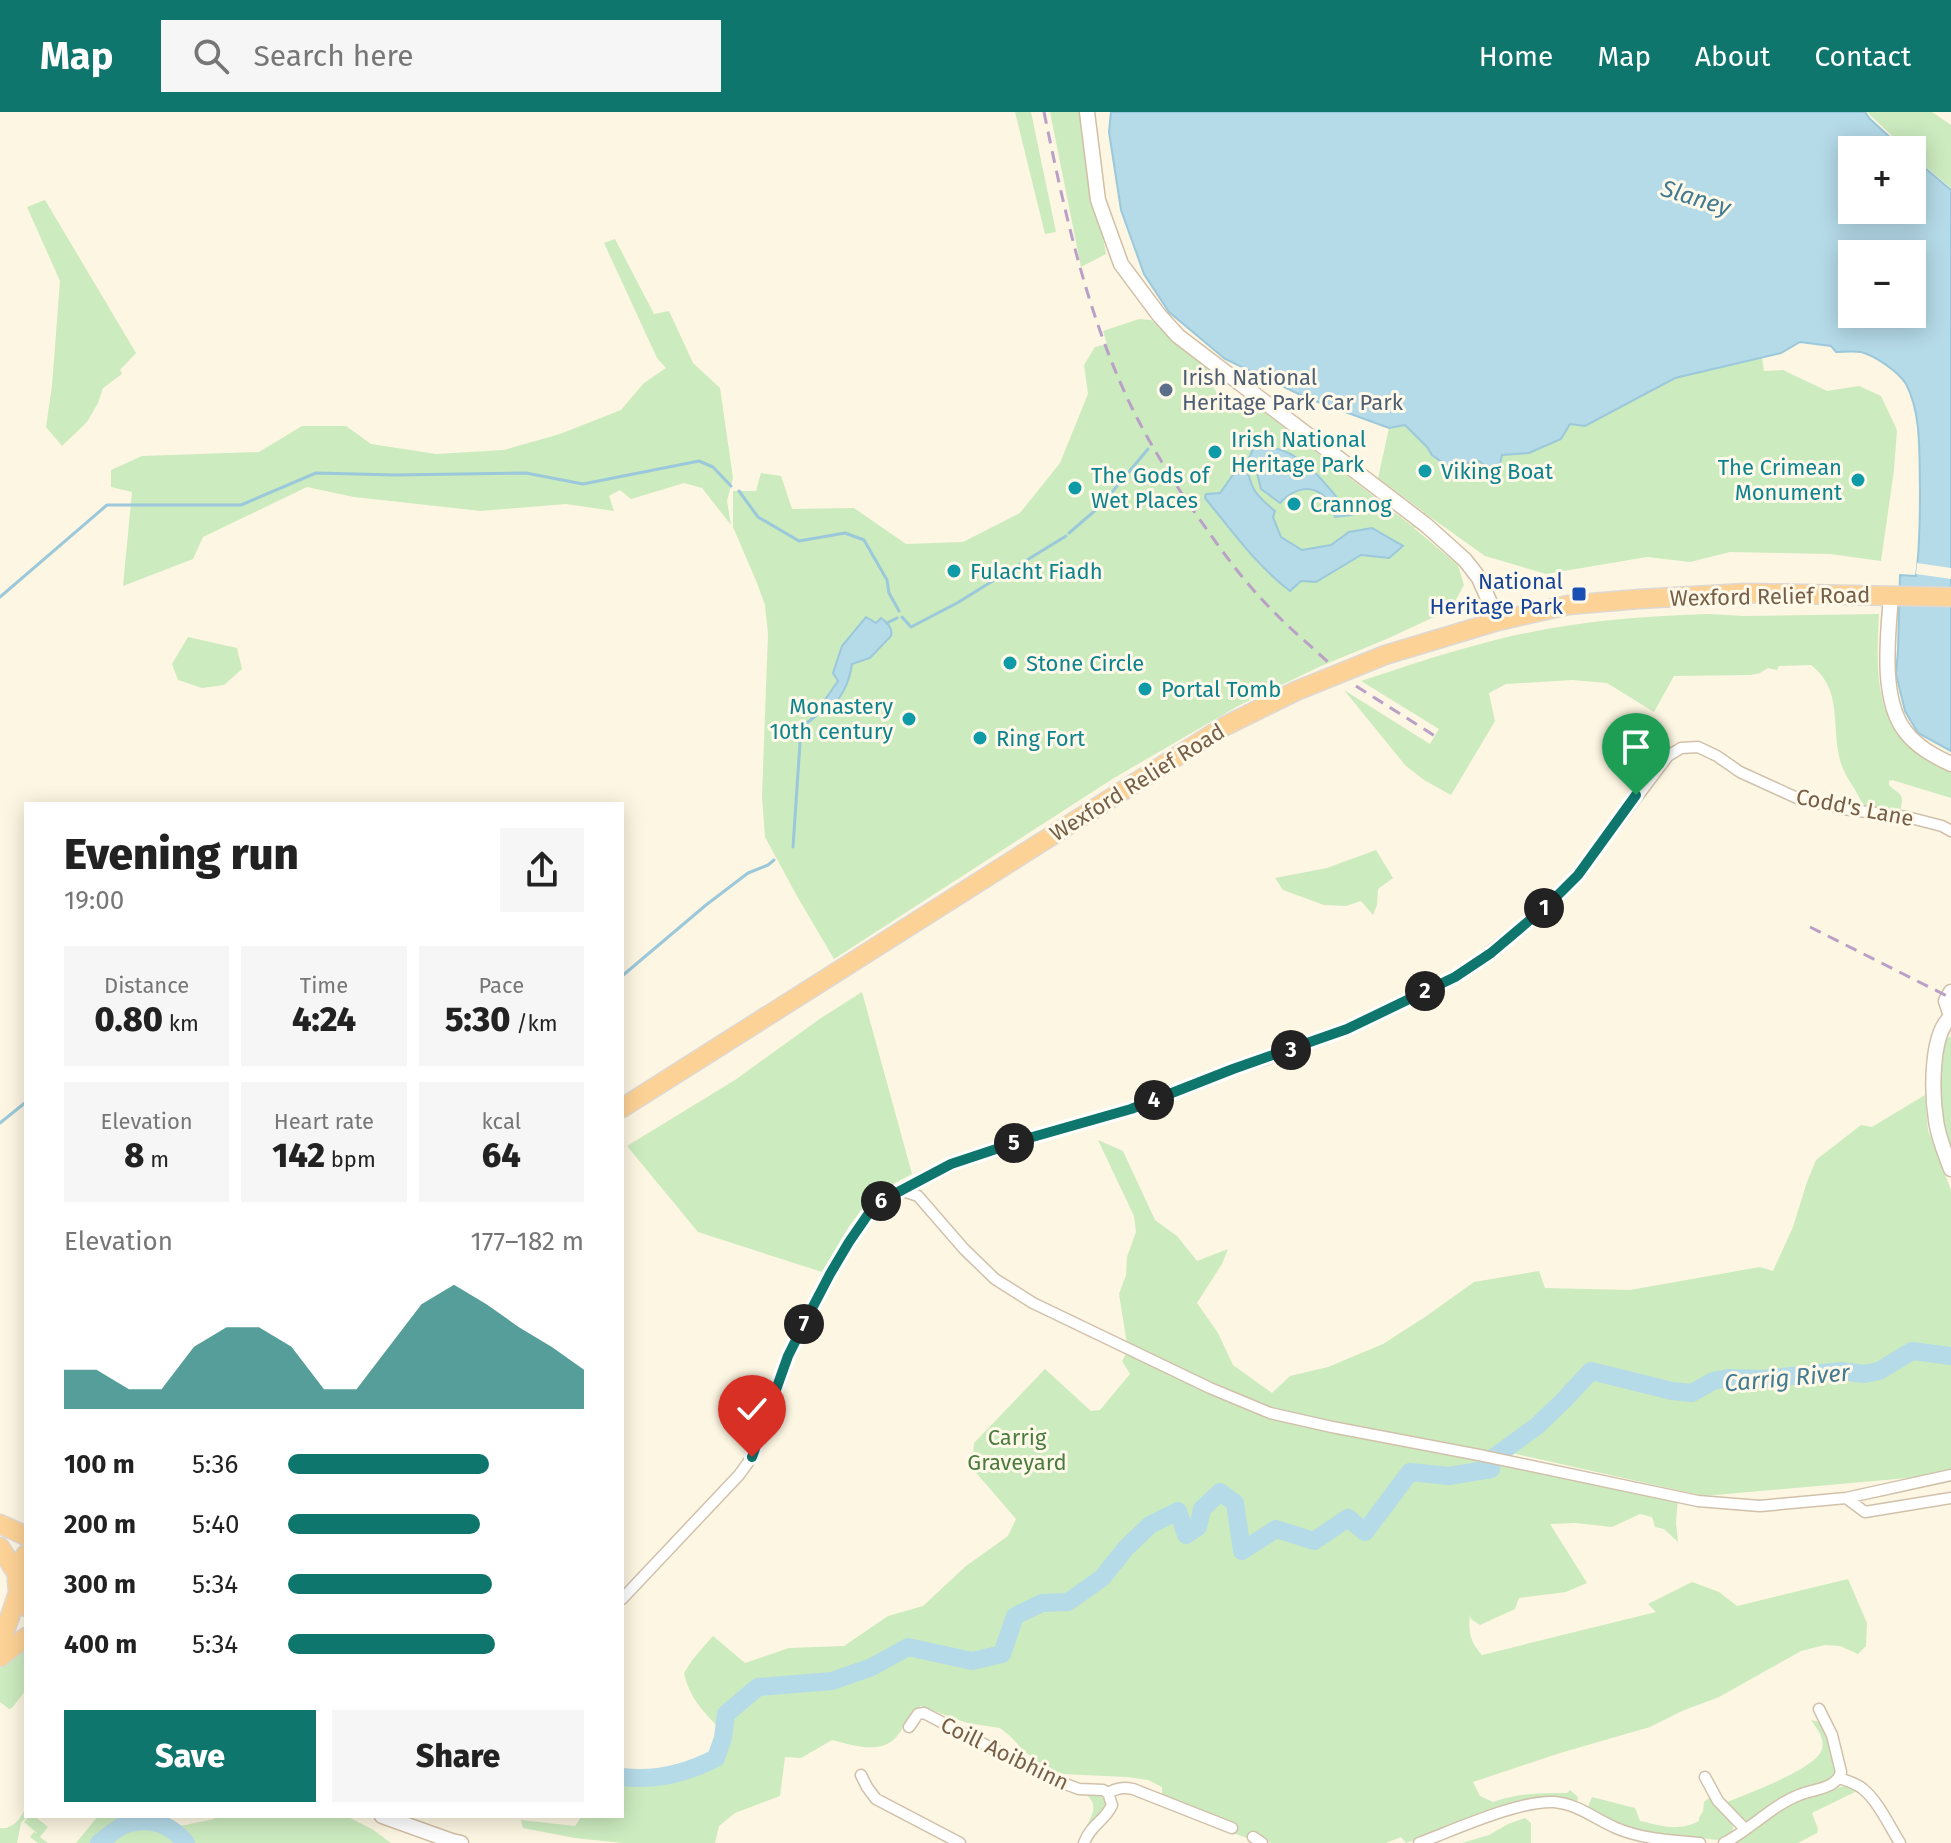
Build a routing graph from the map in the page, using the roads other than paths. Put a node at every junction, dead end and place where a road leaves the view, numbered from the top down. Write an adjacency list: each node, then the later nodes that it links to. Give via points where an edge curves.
1 (1087, 112): 4 (main road, via 1098,200 1121,264 1159,315 1178,336 1465,560)
2 (1895, 596): 3 (highway, Wexford Relief Road); 4 (highway, Wexford Relief Road, via 1746,593 1639,599 1568,605); 5 (main road, via 1888,659 1895,714 1920,746)
3 (1951, 597)
4 (1498, 621): 9 (highway, Wexford Relief Road, via 1385,655 1225,726)
5 (1951, 764)
6 (1951, 831): 11 (street, Codd's Lane, via 1907,817 1797,798 1698,747 1681,748 1668,756 1578,875 1466,971 1347,1029 1131,1109 951,1164)
7 (1951, 992): 8 (main road, via 1946,1001)
8 (1951, 1017): 10 (main road, via 1944,1023 1934,1071 1936,1123)
9 (624, 1107)
10 (1951, 1169)
11 (900, 1190): 13 (street, via 918,1196 995,1279 1033,1303 1270,1413 1698,1501 1760,1506); 20 (street, Codd's Lane, via 869,1213 830,1274 788,1356 752,1457)
12 (1951, 1475): 13 (street)
13 (1846, 1498): 14 (street, via 1865,1512)
14 (1951, 1498)
15 (0, 1524): 16 (highway)
16 (24, 1535)
17 (0, 1547): 19 (highway)
18 (24, 1557): 19 (highway)
19 (20, 1591): 22 (highway)
20 (624, 1597)
21 (24, 1639): 23 (highway)
22 (0, 1640)
23 (0, 1657)
24 (1819, 1709): 28 (street, via 1832,1735)
25 (909, 1727): 29 (street, Coill Aoibhinn, via 924,1713 1049,1778)
26 (861, 1775): 35 (street, via 876,1799)
27 (1705, 1777): 32 (street, via 1718,1801)
28 (1839, 1778): 32 (street, via 1781,1804); 40 (street, via 1871,1797)
29 (1108, 1793): 31 (street, Coill Aoibhinn, via 1133,1789); 36 (street, via 1112,1805)
30 (388, 1818): 33 (main road)
31 (1232, 1828)
32 (1745, 1829): 39 (street)
33 (455, 1842)
34 (1676, 1842): 37 (street, via 1618,1829 1581,1809 1539,1802); 38 (street)
35 (960, 1843)
36 (1084, 1843)
37 (1419, 1843)
38 (1700, 1843)
39 (1727, 1843)
40 (1900, 1843)

